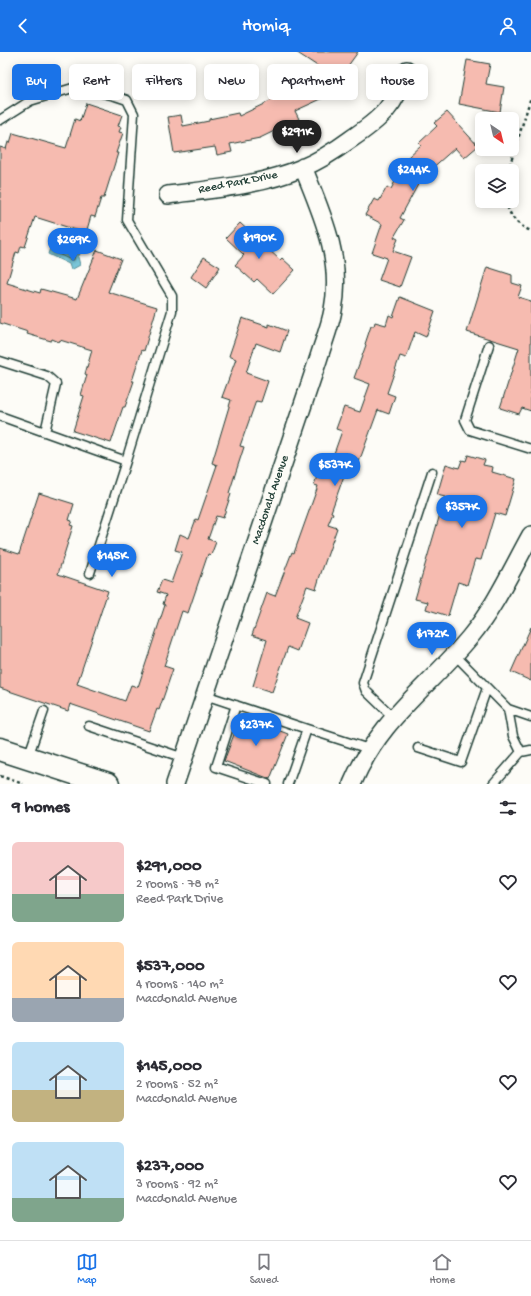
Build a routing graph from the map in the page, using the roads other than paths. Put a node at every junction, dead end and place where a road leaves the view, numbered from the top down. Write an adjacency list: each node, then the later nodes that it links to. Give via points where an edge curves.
1 (395, 100): 3 (street, Reed Park Drive, via 379,119 339,147)
2 (0, 120): 10 (lane, via 30,101 76,87 127,100 134,114 127,220 172,296 172,312)
3 (303, 167): 4 (street, Reed Park Drive, via 276,177 237,186); 16 (street, Macdonald Avenue, via 330,240 336,275 333,310)
4 (168, 195)
5 (489, 345): 9 (lane, via 465,420 470,430)
6 (0, 361): 8 (lane, via 47,376 56,384)
7 (0, 416): 8 (lane)
8 (45, 432): 10 (lane)
9 (531, 449)
10 (126, 461): 13 (lane)
11 (432, 472): 21 (lane, via 363,683 366,691)
12 (531, 535): 14 (street, via 490,609)
13 (90, 573)
14 (454, 654): 15 (lane); 21 (street)
15 (487, 688): 18 (lane); 24 (lane, via 461,762)
16 (205, 695): 17 (lane); 30 (street, Macdonald Avenue)
17 (236, 705): 23 (lane); 34 (lane, via 216,767)
18 (508, 709): 20 (lane); 28 (lane, via 513,736)
19 (44, 710): 29 (lane)
20 (531, 716)
21 (393, 718): 26 (street)
22 (90, 726): 30 (lane)
23 (307, 728): 26 (lane); 35 (lane)
24 (418, 748)
25 (0, 749): 29 (main road)
26 (369, 749): 36 (street)
27 (531, 750): 28 (lane)
28 (521, 752): 31 (lane)
29 (28, 757): 32 (main road)
30 (184, 758): 33 (street, Macdonald Avenue)
31 (497, 780): 37 (lane)
32 (108, 784)
33 (175, 784)
34 (267, 784)
35 (288, 784)
36 (352, 784)
37 (493, 784)

